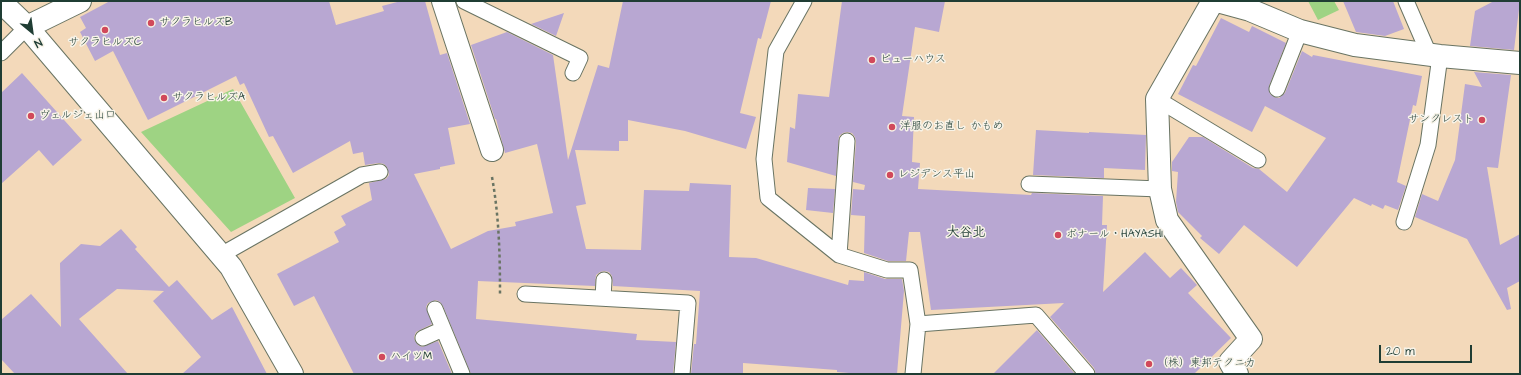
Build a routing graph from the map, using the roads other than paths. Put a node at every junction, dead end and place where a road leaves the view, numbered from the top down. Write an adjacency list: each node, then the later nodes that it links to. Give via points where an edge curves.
1 (80, 1): 10 (street)
2 (443, 1): 19 (street)
3 (464, 1): 15 (lane, via 580,58)
4 (804, 1): 26 (lane, via 776,51 764,159 768,198)
5 (1213, 1): 17 (street)
6 (1217, 1): 9 (street)
7 (1406, 1): 13 (lane)
8 (1, 2): 10 (street)
9 (1250, 5): 11 (street)
10 (27, 27): 12 (lane); 25 (street)
11 (1300, 31): 13 (street, via 1356,44); 16 (lane)
12 (1, 53)
13 (1434, 55): 14 (street); 24 (lane, via 1428,145)
14 (1520, 63)
15 (573, 73)
16 (1277, 89)
17 (1156, 99): 20 (lane); 23 (street)
18 (847, 141): 26 (lane)
19 (492, 150)
20 (1258, 160)
21 (380, 172): 25 (lane, via 362,175)
22 (1029, 184): 23 (lane)
23 (1160, 189): 39 (street, via 1167,220 1251,339 1230,362)
24 (1404, 222)
25 (220, 254): 34 (street, via 231,267)
26 (839, 255): 31 (lane, via 887,270 910,270)
27 (604, 280): 29 (lane)
28 (525, 294): 29 (lane)
29 (602, 298): 36 (lane, via 688,303)
30 (435, 309): 32 (lane)
31 (918, 324): 37 (lane); 38 (lane, via 1036,315)
32 (443, 329): 33 (lane); 35 (lane)
33 (423, 338)
34 (292, 374)
35 (462, 374)
36 (682, 374)
37 (913, 374)
38 (1088, 374)
39 (1237, 374)

